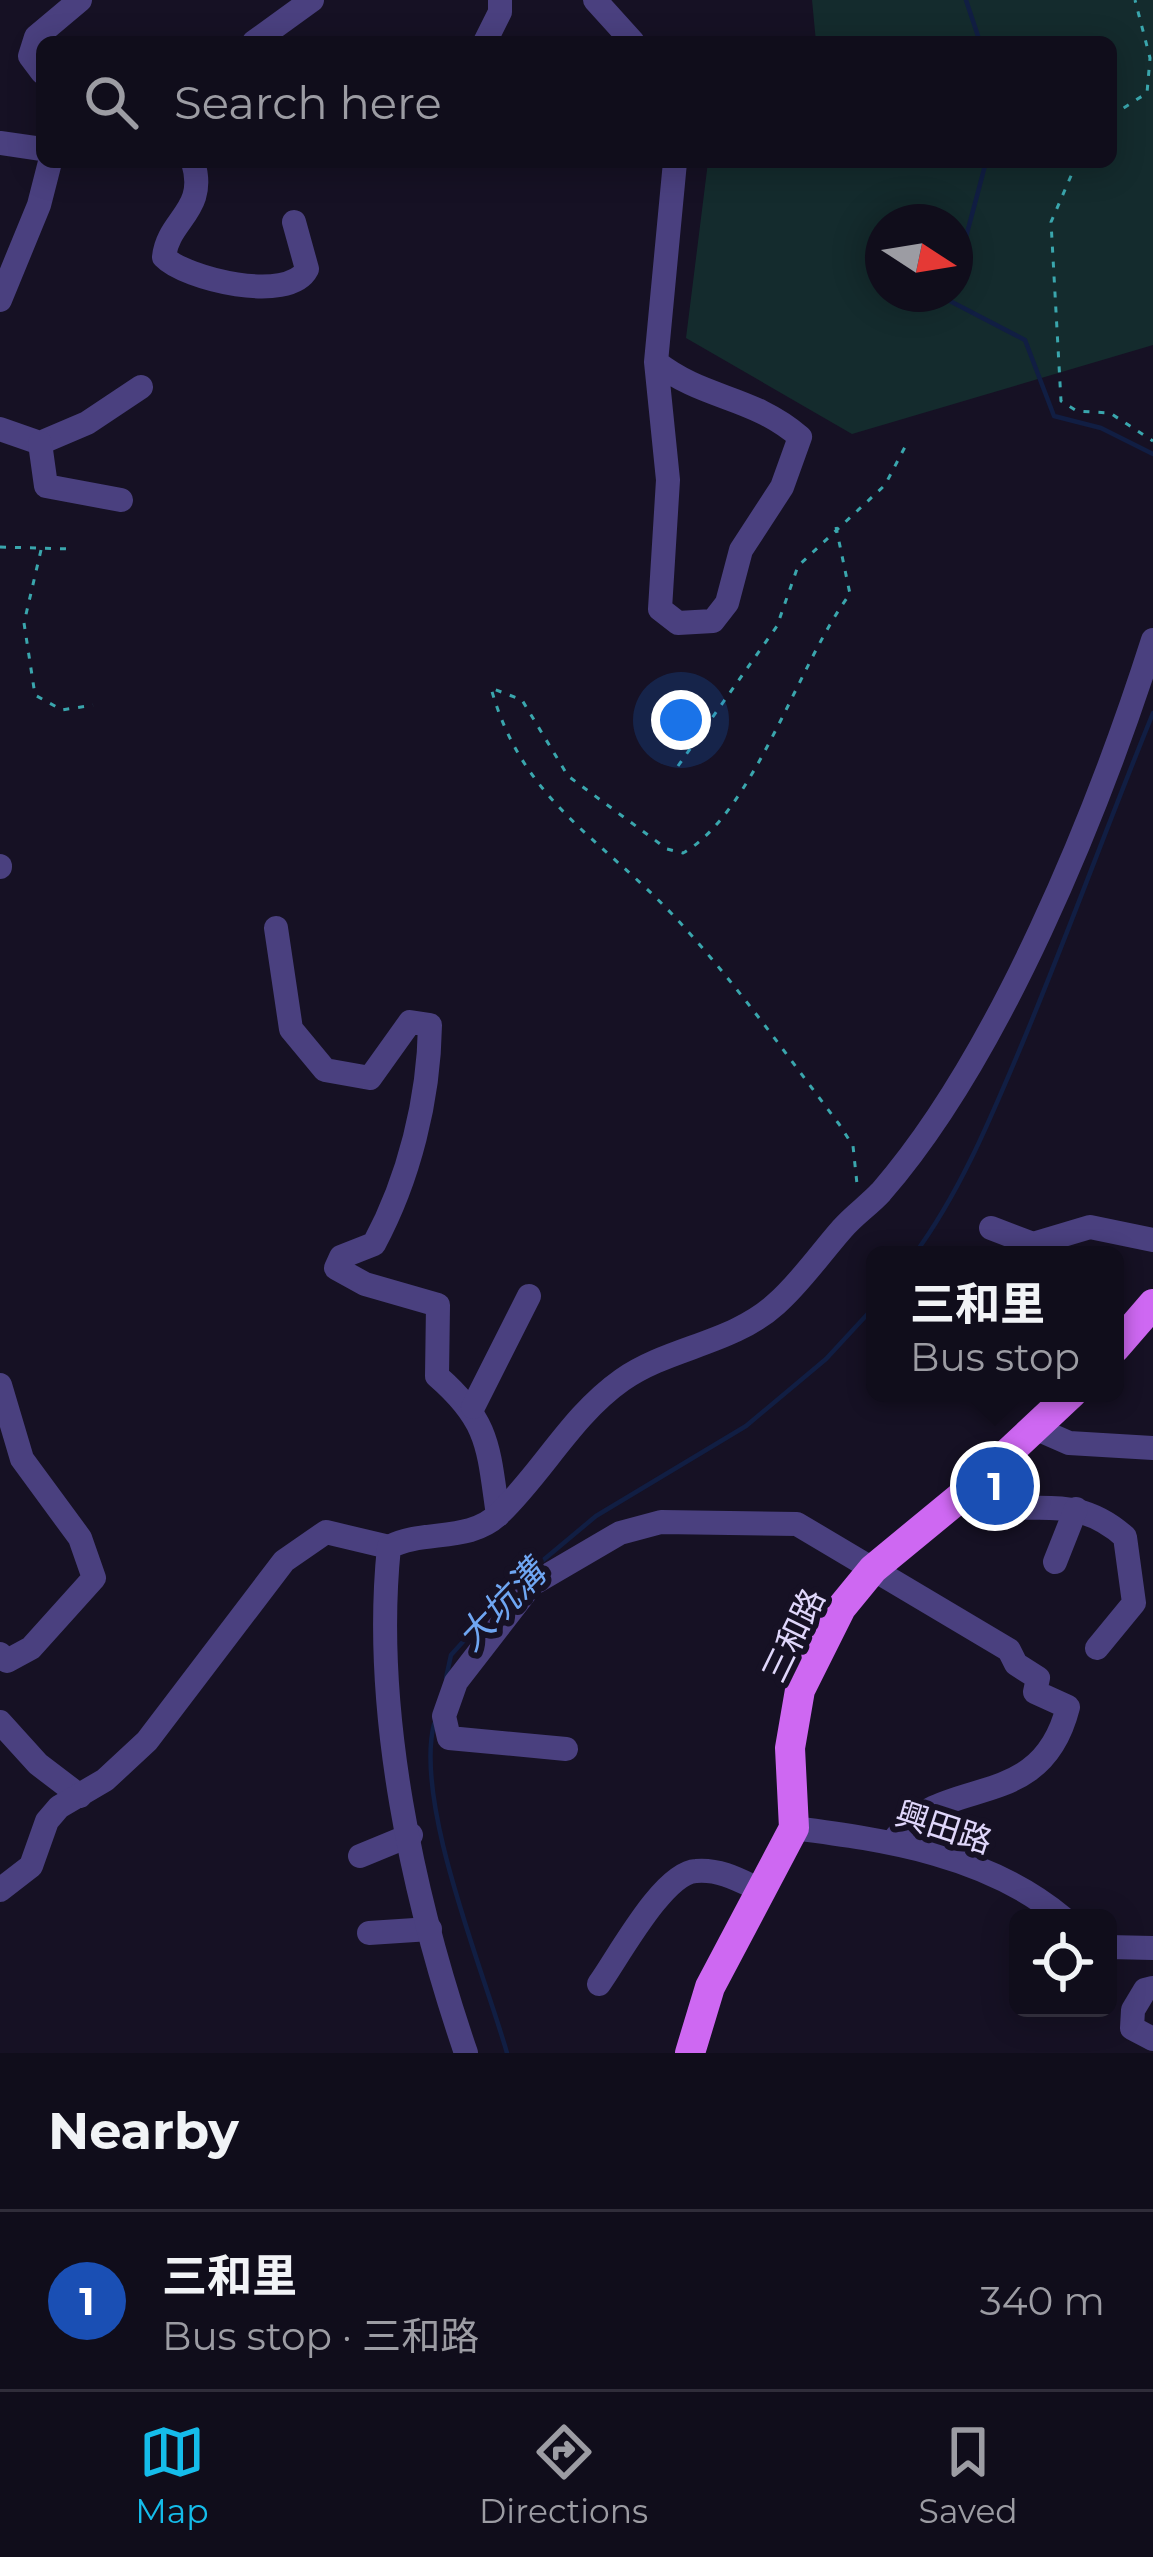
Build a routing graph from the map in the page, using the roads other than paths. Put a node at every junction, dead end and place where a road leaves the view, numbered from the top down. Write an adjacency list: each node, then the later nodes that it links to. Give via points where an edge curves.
1 (80, 0): 5 (street)
2 (312, 0): 6 (street)
3 (500, 0): 7 (street)
4 (595, 0): 8 (street)
5 (37, 36)
6 (262, 36)
7 (487, 36)
8 (627, 36)
9 (0, 143): 10 (street)
10 (36, 148)
11 (48, 168): 15 (street)
12 (193, 168): 14 (street, via 193,206 166,244 164,257 176,269 286,287 307,269)
13 (674, 168): 16 (street)
14 (294, 221)
15 (0, 300)
16 (656, 362): 16 (street, via 683,384 771,412 800,437 712,621 678,622 660,609 668,480)
17 (141, 387): 19 (street)
18 (0, 429): 19 (street)
19 (40, 443): 20 (street, via 46,486)
20 (122, 500)
21 (1153, 640): 35 (street, via 1082,832 1001,1003 944,1107 880,1193 776,1304 742,1328 623,1379 547,1452)
22 (277, 928): 30 (street, via 291,1029 325,1070 370,1078 410,1022 430,1025 401,1194 374,1244 341,1257 336,1268 438,1305 436,1376)
23 (991, 1228): 24 (street, via 1033,1244 1090,1227)
24 (1153, 1240)
25 (529, 1295): 30 (street)
26 (1153, 1304): 27 (main road)
27 (1124, 1338)
28 (0, 1385): 40 (street, via 22,1459 80,1538 94,1578 31,1648 7,1661)
29 (1063, 1402): 31 (main road, 三和路)
30 (473, 1407): 35 (street)
31 (1037, 1429): 32 (street, via 1069,1443); 33 (main road, 三和路)
32 (1153, 1448)
33 (964, 1494): 34 (street, via 986,1508); 38 (main road, 三和路)
34 (1076, 1509): 37 (street); 39 (street, via 1125,1537 1134,1603)
35 (498, 1515): 36 (street, via 467,1533)
36 (389, 1547): 43 (street, via 326,1532 308,1541 284,1561 147,1741); 45 (street, via 383,1680)
37 (1055, 1562)
38 (872, 1569): 42 (street, via 797,1524 661,1522 620,1533 531,1585 456,1682 444,1716 448,1738); 44 (main road, 三和路, via 841,1608 800,1690 790,1748); 46 (street, via 1010,1650 1038,1678 1035,1692 1068,1707 1062,1731 1034,1764 985,1794 938,1804)
39 (1097, 1648)
40 (0, 1654)
41 (0, 1723): 43 (street)
42 (566, 1749)
43 (80, 1796): 49 (street, via 47,1821 31,1866)
44 (794, 1828): 46 (street, 興田路); 48 (main road)
45 (411, 1835): 47 (street); 51 (street)
46 (894, 1840): 50 (street, 興田路)
47 (360, 1856)
48 (760, 1889): 55 (street, via 720,1872 691,1871 669,1883); 60 (main road, via 710,1987)
49 (0, 1890)
50 (1052, 1909)
51 (430, 1929): 52 (street); 59 (street)
52 (369, 1933)
53 (1117, 1947): 54 (street)
54 (1153, 1948)
55 (599, 1984)
56 (1153, 1988): 57 (street, via 1145,1990)
57 (1143, 2015): 58 (street, via 1132,2028)
58 (1153, 2039)
59 (466, 2053)
60 (689, 2053)

